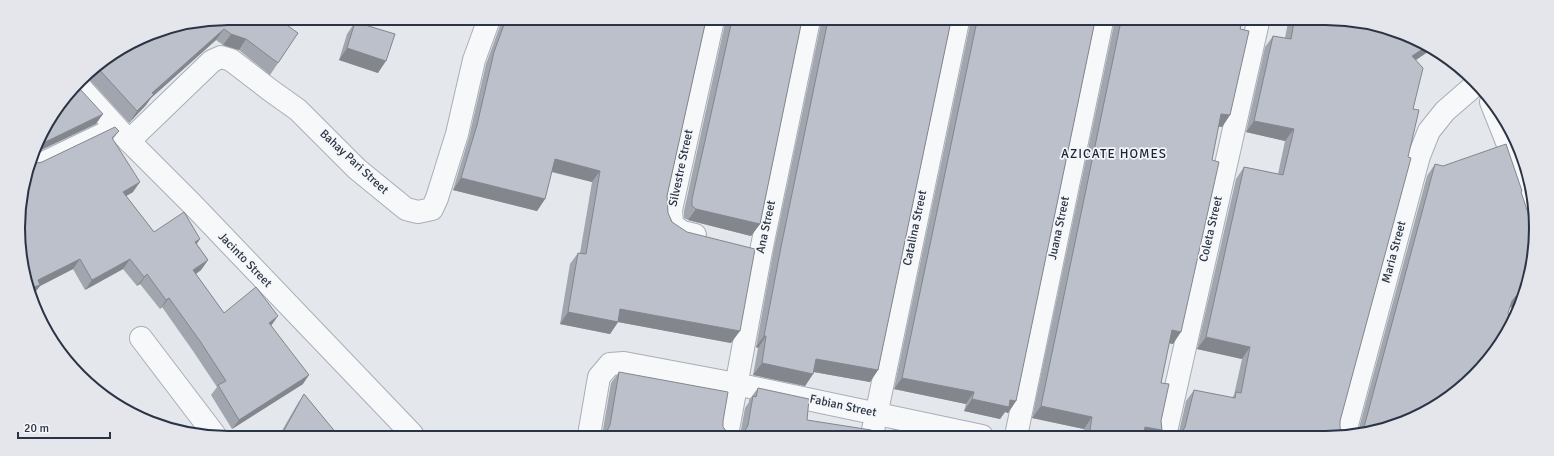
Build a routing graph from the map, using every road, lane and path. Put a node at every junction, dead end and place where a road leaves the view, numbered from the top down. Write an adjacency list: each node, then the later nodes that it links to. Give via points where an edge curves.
1 (487, 25): 11 (street, Bahay Pari Street, via 474,60 457,134 432,209 418,212 406,209 357,169 298,110 231,60 221,57 212,62)
2 (712, 25): 14 (street, Silvestre Street, via 671,210 672,224 682,232)
3 (808, 25): 16 (street, Ana Street)
4 (957, 25): 19 (street, Catalina Street)
5 (1101, 25): 27 (street, Juana Street)
6 (1257, 25): 28 (street, Coleta Street)
7 (81, 88): 10 (street, Jacinto Street)
8 (1473, 88): 21 (street, Maria Street, via 1445,111 1429,131 1419,156)
9 (1499, 121): 13 (street)
10 (114, 124): 11 (street, Jacinto Street); 12 (lane)
11 (129, 141): 22 (street, Jacinto Street)
12 (36, 162)
13 (1525, 187)
14 (711, 239)
15 (740, 246): 16 (street)
16 (761, 251): 18 (street, Ana Street)
17 (141, 338): 20 (street)
18 (736, 384): 19 (street, Fabian Street); 23 (street, Fabian Street, via 624,363 610,364 599,377); 24 (street, Ana Street)
19 (876, 413): 25 (street, Catalina Street); 26 (street, Fabian Street)
20 (211, 430)
21 (1346, 430)
22 (409, 431)
23 (590, 431)
24 (729, 431)
25 (873, 431)
26 (959, 431)
27 (1017, 431)
28 (1166, 431)

